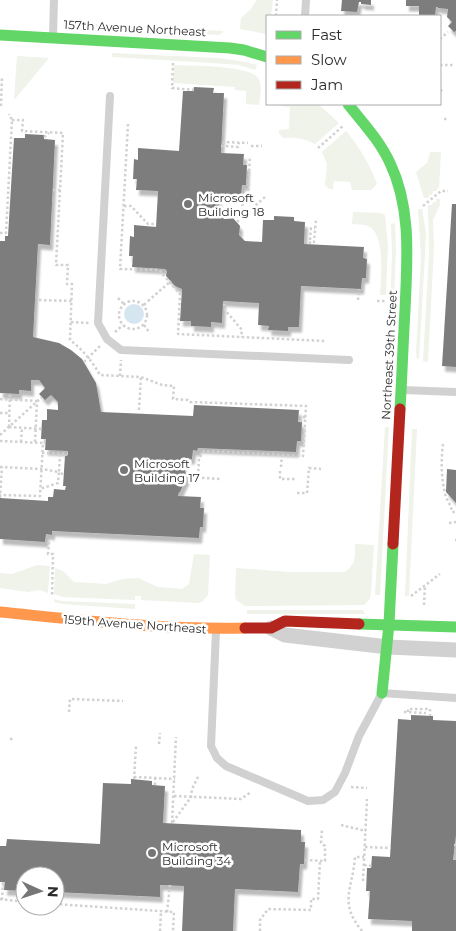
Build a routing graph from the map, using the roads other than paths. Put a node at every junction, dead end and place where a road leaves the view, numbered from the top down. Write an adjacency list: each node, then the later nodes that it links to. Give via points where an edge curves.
1 (54, 0): 5 (lane)
2 (306, 0): 3 (lane)
3 (305, 15)
4 (0, 34): 5 (street, 157th Avenue Northeast)
5 (53, 38): 6 (street, 157th Avenue Northeast, via 230,48)
6 (266, 57)
7 (110, 96): 9 (lane, via 98,323 107,339 121,350)
8 (349, 105): 10 (street, Northeast 39th Street, via 386,154 405,213 408,249)
9 (349, 360)
10 (402, 390): 11 (lane); 13 (street, Northeast 39th Street)
11 (456, 392)
12 (0, 612): 16 (street, 159th Avenue Northeast)
13 (389, 624): 14 (street, 159th Avenue Northeast); 15 (street, 159th Avenue Northeast, via 285,621); 17 (street, Northeast 39th Street)
14 (456, 627)
15 (270, 628): 16 (street, 159th Avenue Northeast); 17 (street, 159th Avenue Northeast, via 285,635)
16 (216, 629): 19 (lane, via 211,746 217,758 226,766 308,801 323,800 335,792)
17 (388, 647): 18 (street, 159th Avenue Northeast); 19 (street, Northeast 39th Street)
18 (456, 650)
19 (382, 693): 20 (lane)
20 (456, 698)

